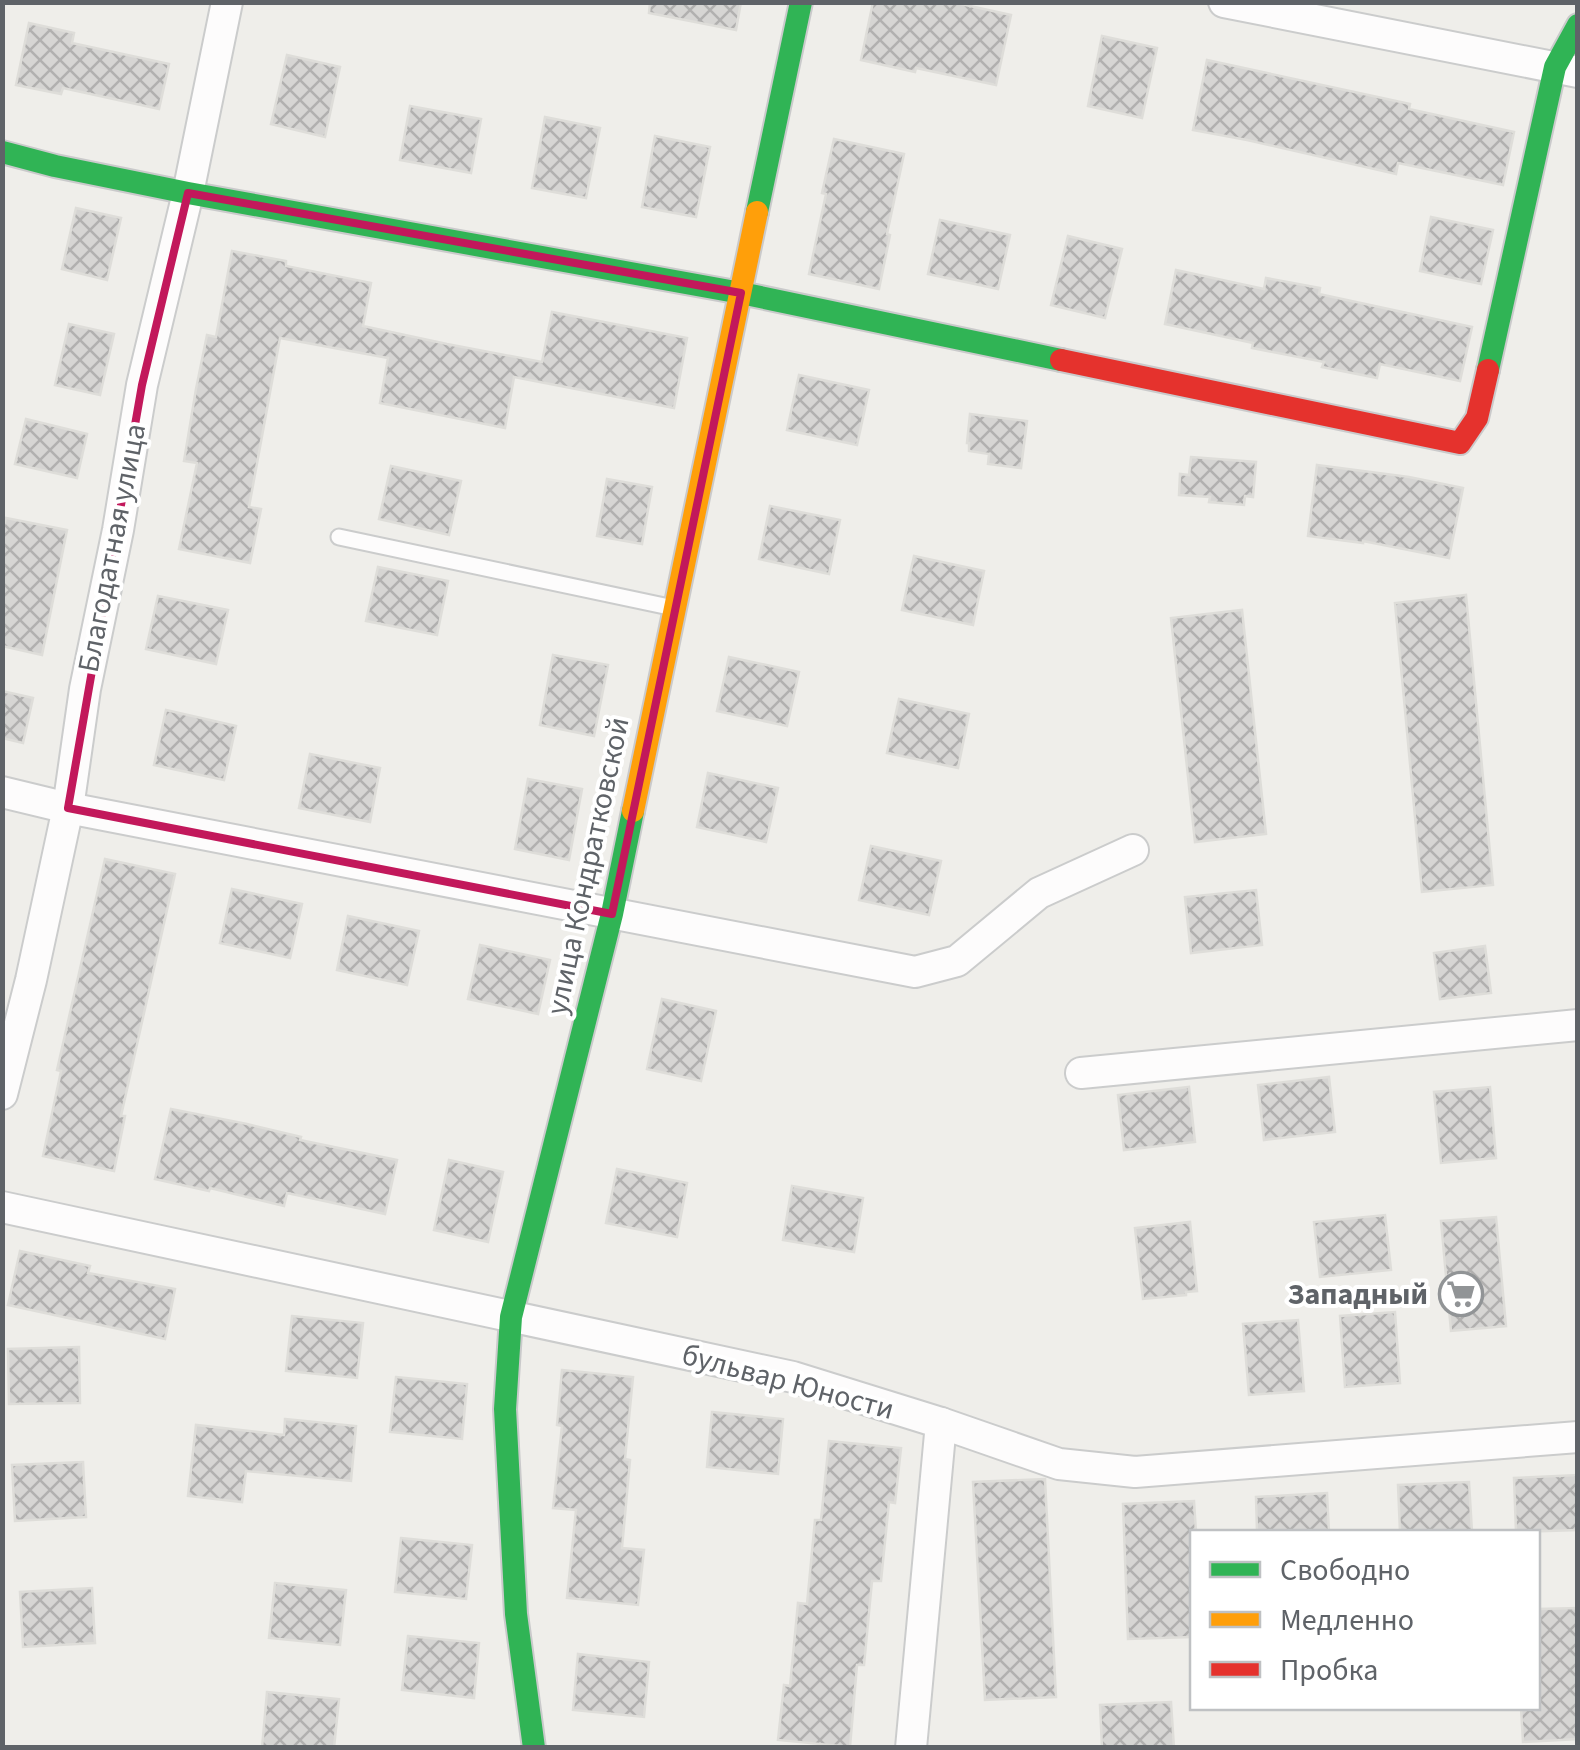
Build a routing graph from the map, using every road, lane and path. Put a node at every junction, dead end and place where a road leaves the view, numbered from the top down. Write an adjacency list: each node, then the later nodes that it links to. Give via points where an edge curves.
1 (227, 2): 7 (street, Благодатная улица)
2 (800, 2): 8 (street, улица Кондратковской)
3 (1224, 2): 5 (street)
4 (1578, 25): 5 (street)
5 (1566, 70): 8 (street, via 1478,418 1460,443)
6 (2, 152): 7 (street)
7 (188, 193): 8 (street); 12 (street, Благодатная улица, via 142,386)
8 (741, 292): 10 (street, улица Кондратковской)
9 (339, 538): 10 (lane)
10 (674, 608): 14 (street, улица Кондратковской)
11 (2, 792): 12 (street)
12 (68, 808): 14 (street); 17 (street, Благодатная улица)
13 (1134, 850): 14 (street, via 1039,893 957,962 915,972)
14 (612, 914): 19 (street, улица Кондратковской)
15 (1578, 1026): 16 (street)
16 (1081, 1073)
17 (2, 1094)
18 (2, 1207): 19 (street, бульвар Юности)
19 (511, 1318): 20 (street, бульвар Юности, via 793,1377); 22 (street, улица Кондратковской, via 505,1409 516,1614)
20 (941, 1423): 21 (street, бульвар Юности, via 1059,1464 1135,1472); 23 (street)
21 (1578, 1438)
22 (534, 1748)
23 (911, 1748)

